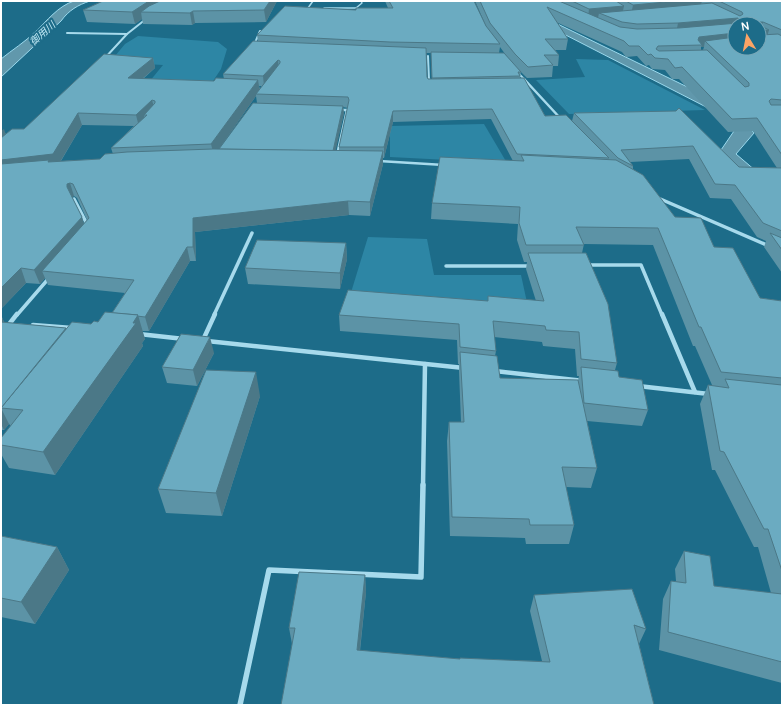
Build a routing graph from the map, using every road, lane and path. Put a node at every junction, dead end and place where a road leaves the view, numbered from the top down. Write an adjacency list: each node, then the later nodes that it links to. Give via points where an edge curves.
1 (313, 1): 3 (lane, via 308,8)
2 (361, 1): 4 (lane, via 356,8)
3 (312, 8)
4 (318, 8)
5 (150, 16): 8 (street)
6 (260, 31): 9 (street, via 252,48)
7 (67, 33): 8 (street)
8 (127, 34): 11 (street)
9 (260, 48)
10 (435, 56): 15 (street, via 428,56)
11 (103, 60)
12 (516, 71): 14 (street)
13 (521, 85): 14 (street)
14 (529, 85): 17 (street)
15 (429, 87)
16 (339, 110): 18 (street, via 347,110)
17 (566, 124)
18 (336, 161)
19 (372, 161): 20 (street)
20 (449, 165)
21 (652, 195): 25 (street)
22 (74, 199): 23 (street)
23 (90, 231)
24 (252, 233): 36 (street)
25 (775, 248)
26 (579, 265): 42 (street, via 641,265)
27 (446, 266): 28 (street)
28 (540, 266)
29 (50, 277): 30 (street, via 7,323)
30 (17, 324)
31 (25, 324): 32 (street)
32 (81, 328)
33 (134, 334): 34 (street)
34 (187, 339)
35 (195, 340): 36 (street)
36 (202, 341): 37 (street)
37 (425, 364): 38 (street); 44 (street, via 421,577 269,570)
38 (473, 369)
39 (489, 371): 40 (street)
40 (592, 381)
41 (631, 386): 42 (street)
42 (695, 392): 43 (street)
43 (711, 394)
44 (240, 705)

